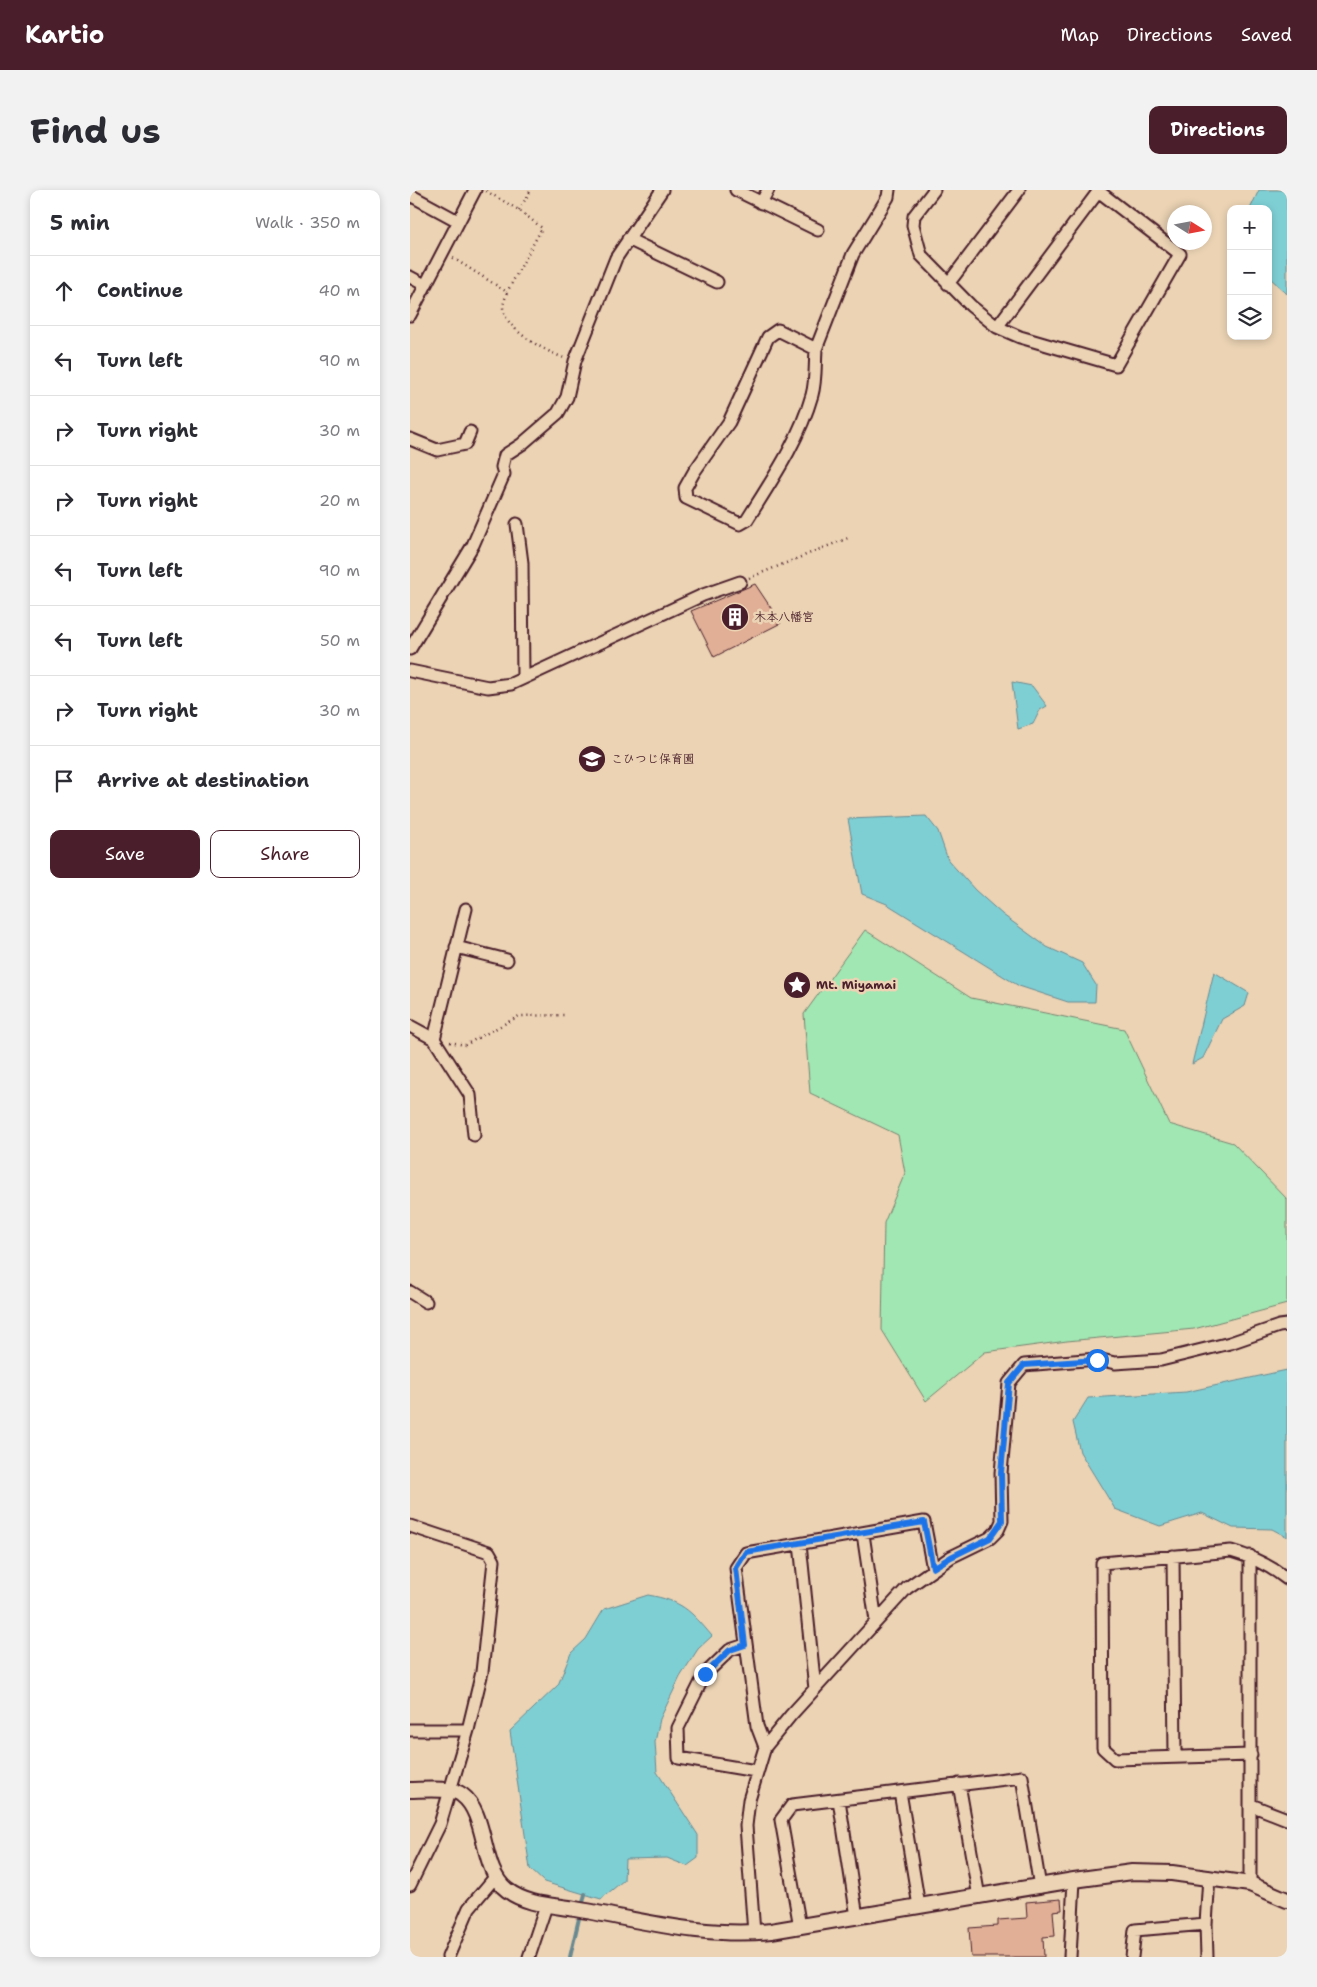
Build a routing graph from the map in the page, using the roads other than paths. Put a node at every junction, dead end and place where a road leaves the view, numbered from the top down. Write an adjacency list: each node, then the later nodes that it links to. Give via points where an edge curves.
1 (475, 190): 11 (street)
2 (662, 190): 13 (street)
3 (736, 190): 10 (street)
4 (768, 190): 10 (street)
5 (888, 190): 20 (street, via 888,196 853,254)
6 (934, 190): 16 (street, via 914,216 912,225 921,254)
7 (1018, 190): 16 (street)
8 (1098, 191): 19 (street); 19 (street, via 1180,254 1116,365 1020,337)
9 (410, 196): 11 (street)
10 (761, 202): 12 (street)
11 (458, 220): 17 (street)
12 (818, 230)
13 (628, 239): 15 (street); 25 (street, via 616,258 575,361 570,390 558,413 504,455 504,474 473,546)
14 (410, 277): 17 (street)
15 (717, 282)
16 (948, 284): 19 (street)
17 (425, 285): 18 (street)
18 (410, 315)
19 (997, 327)
20 (816, 349): 20 (street, via 778,330 768,337 729,422 685,488 686,498 740,524 747,520 800,430 812,393)
21 (470, 432): 22 (street, via 465,444 437,450)
22 (410, 439)
23 (517, 524): 27 (street, via 522,563)
24 (740, 582): 27 (street, via 703,595)
25 (410, 649)
26 (410, 671): 27 (street, via 488,687 510,684)
27 (523, 678)
28 (466, 909): 29 (street)
29 (456, 947): 30 (street); 32 (street)
30 (507, 960)
31 (410, 1026): 32 (street)
32 (434, 1039): 33 (street, via 470,1094)
33 (474, 1135)
34 (410, 1292): 35 (street)
35 (426, 1302)
36 (1287, 1325): 42 (street, via 1193,1354 1161,1360 1024,1365 1009,1383 1001,1473 1002,1521 990,1538)
37 (410, 1526): 48 (street, via 489,1552 494,1561 482,1672)
38 (863, 1534): 39 (street); 42 (street, via 924,1522); 44 (street)
39 (800, 1544): 45 (street, via 746,1552 736,1568); 46 (street)
40 (1173, 1556): 41 (street, via 1231,1551); 51 (street); 51 (street, via 1102,1562 1102,1738 1103,1748 1115,1759)
41 (1250, 1556): 43 (street); 50 (street)
42 (933, 1568): 44 (street, via 907,1588)
43 (1287, 1579)
44 (876, 1621): 46 (street)
45 (745, 1645): 49 (street, via 757,1726); 52 (street, via 730,1650 705,1674 678,1728 679,1758)
46 (816, 1688): 49 (street)
47 (410, 1730): 48 (street)
48 (468, 1730): 55 (street)
49 (765, 1747): 52 (street)
50 (1251, 1755): 51 (street); 58 (street)
51 (1175, 1757)
52 (756, 1771): 73 (street, via 746,1826)
53 (959, 1784): 56 (street); 65 (street, via 1022,1776); 66 (street)
54 (410, 1790): 55 (street)
55 (451, 1791): 60 (street, via 462,1794 473,1810); 64 (street, via 440,1824)
56 (900, 1792): 57 (street); 69 (street)
57 (840, 1800): 70 (street); 72 (street, via 792,1805 781,1820)
58 (1251, 1806): 59 (street); 63 (street)
59 (1287, 1819)
60 (496, 1876): 68 (street, via 506,1890); 74 (street, via 469,1908)
61 (1208, 1877): 62 (street, via 1132,1872); 63 (street); 71 (street)
62 (1074, 1880): 65 (street); 76 (street)
63 (1250, 1884): 67 (street)
64 (410, 1885)
65 (1040, 1887): 66 (street)
66 (979, 1897): 69 (street)
67 (1287, 1900)
68 (546, 1906): 73 (street, via 678,1930); 75 (street)
69 (919, 1906): 70 (street)
70 (857, 1917): 72 (street)
71 (1206, 1924): 77 (street, via 1135,1930); 78 (street)
72 (800, 1927): 73 (street)
73 (754, 1933)
74 (448, 1957)
75 (529, 1957)
76 (1070, 1957)
77 (1132, 1957)
78 (1207, 1957)

